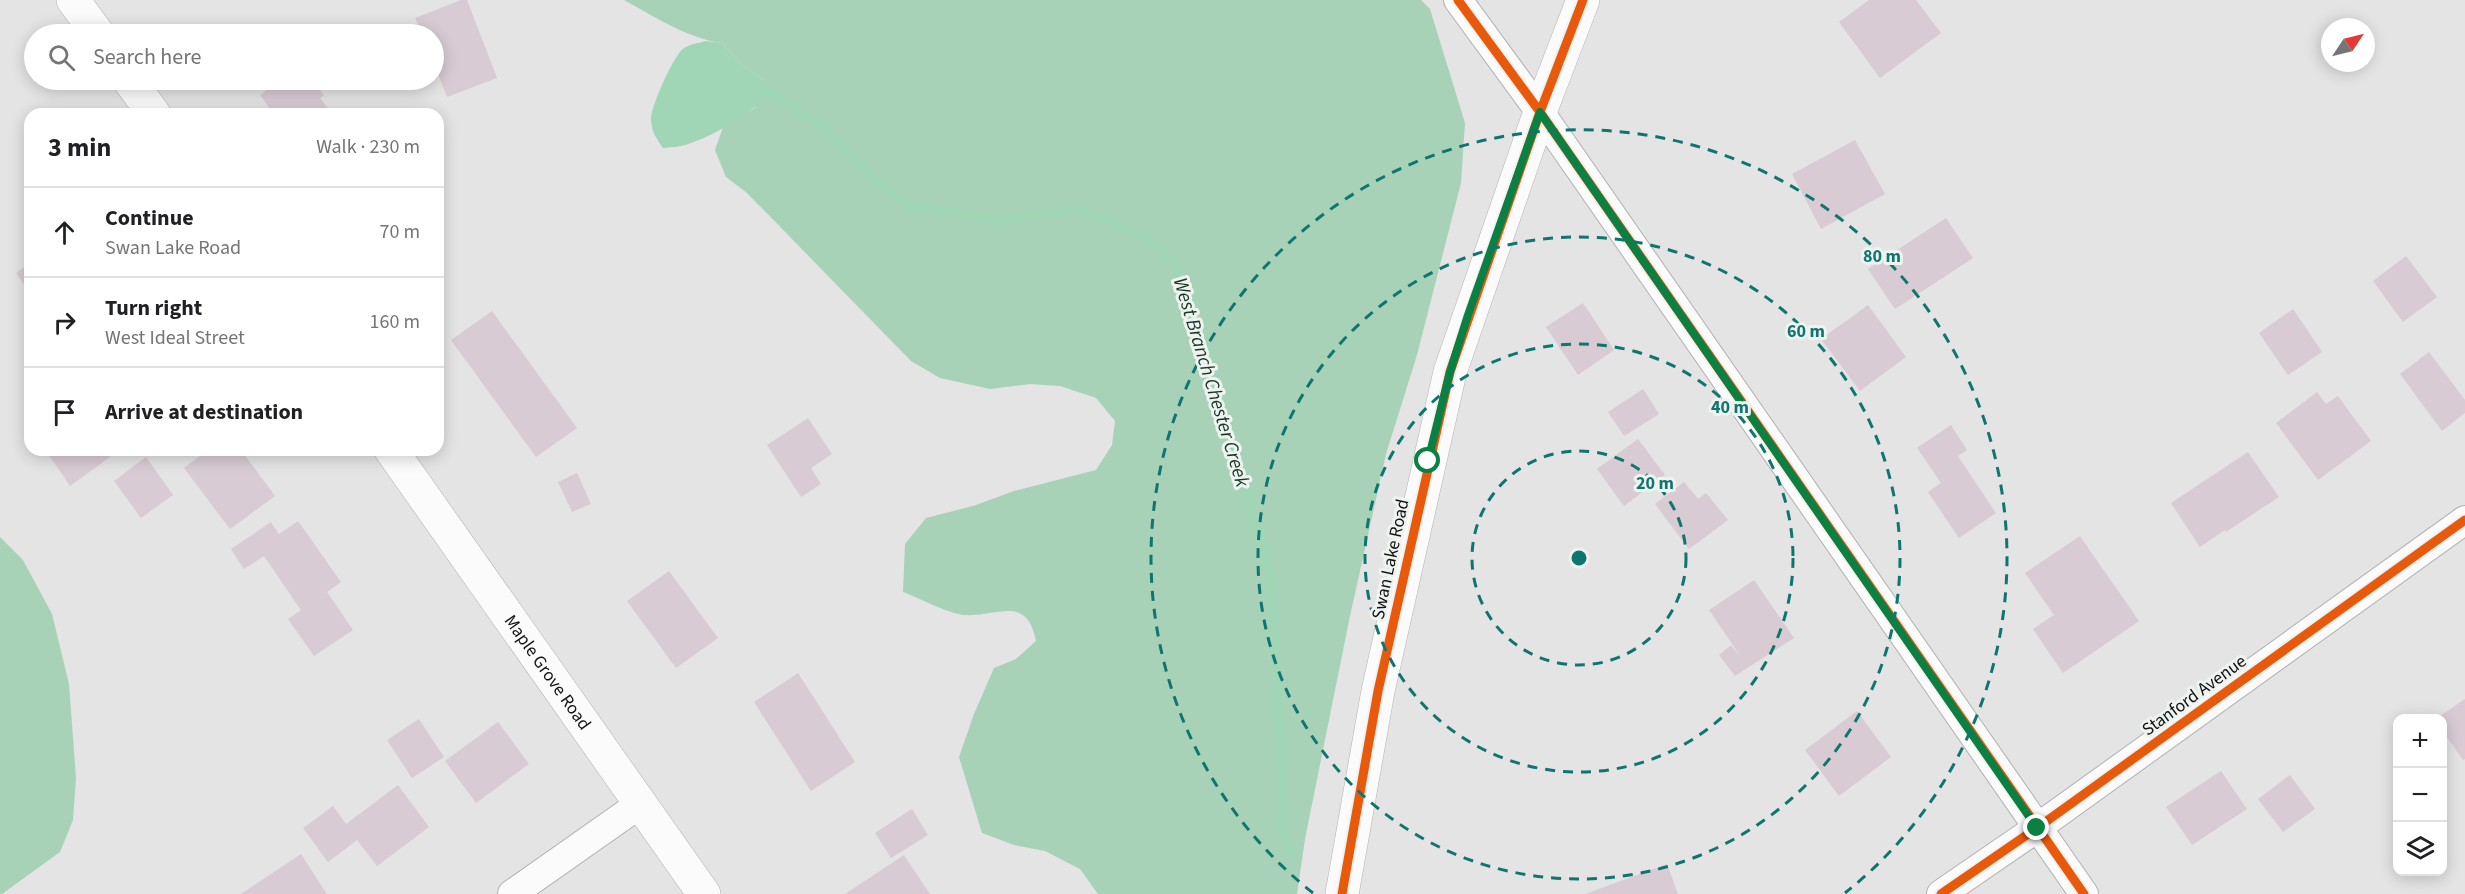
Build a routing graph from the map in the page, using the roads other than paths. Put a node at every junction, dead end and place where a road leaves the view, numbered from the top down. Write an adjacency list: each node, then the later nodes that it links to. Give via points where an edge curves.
1 (73, 0): 4 (street)
2 (1458, 0): 7 (street)
3 (1583, 0): 7 (street, Swan Lake Road)
4 (91, 24)
5 (136, 90): 6 (street)
6 (150, 108)
7 (1540, 112): 11 (street); 14 (street, Swan Lake Road, via 1450,372 1378,691)
8 (395, 456): 10 (street, Maple Grove Road)
9 (2465, 520): 11 (street, Stanford Avenue)
10 (640, 804): 12 (street); 13 (street, Maple Grove Road)
11 (2037, 828): 15 (street, Stanford Avenue); 16 (street)
12 (512, 894)
13 (704, 894)
14 (1342, 894)
15 (1941, 894)
16 (2084, 894)

